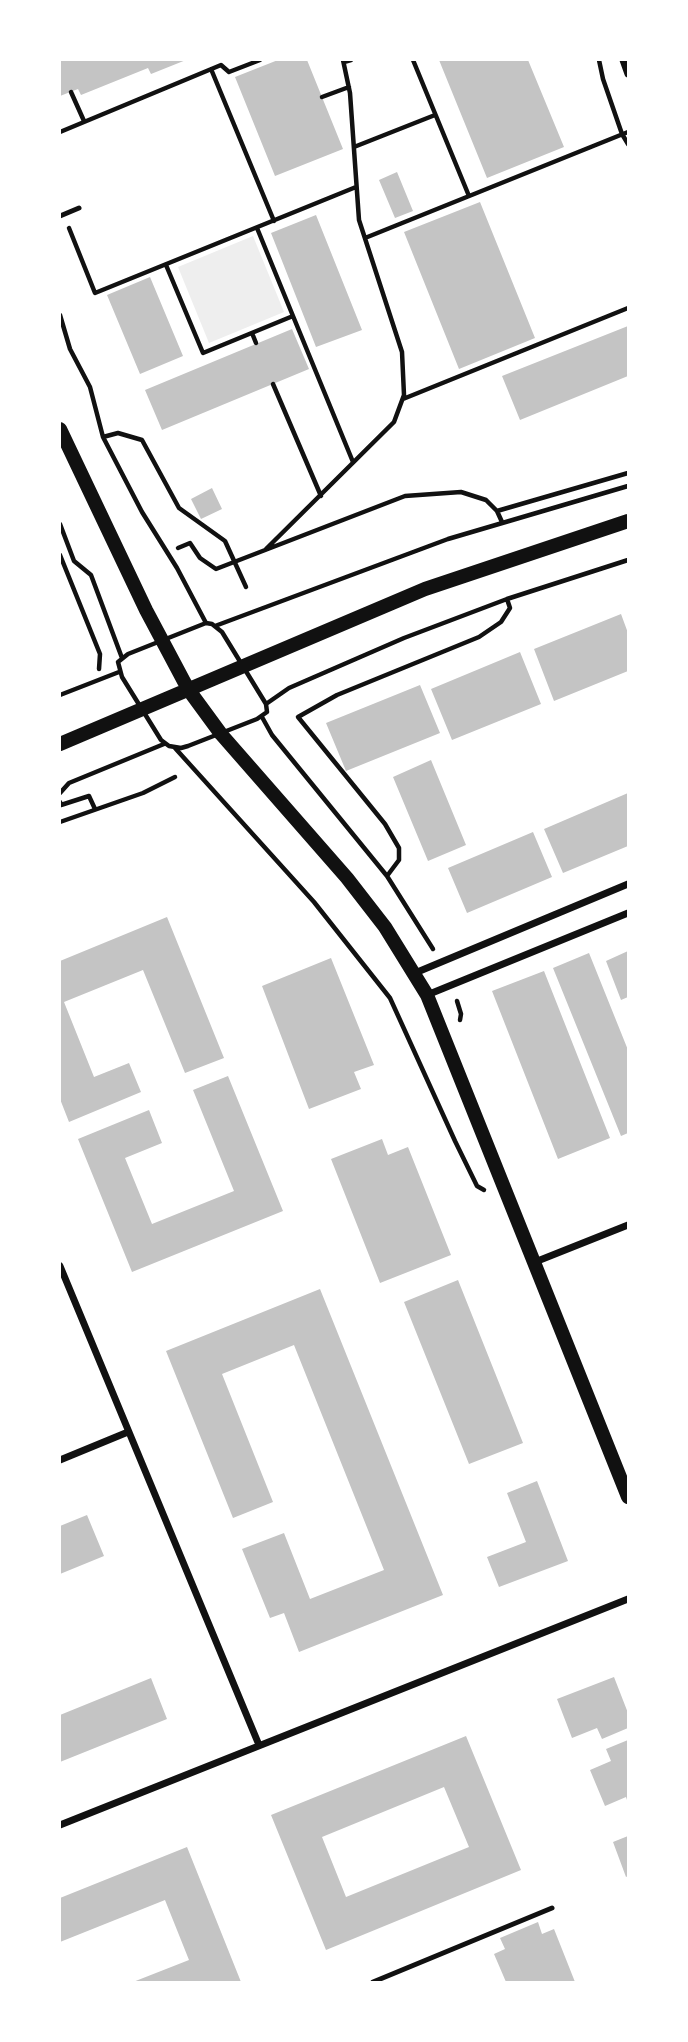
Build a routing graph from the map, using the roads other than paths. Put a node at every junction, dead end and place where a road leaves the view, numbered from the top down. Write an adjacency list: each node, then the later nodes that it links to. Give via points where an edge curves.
1 (623, 60): 2 (street)
2 (628, 74)
3 (79, 208): 4 (lane)
4 (62, 215)
5 (60, 429): 7 (main road)
6 (628, 522): 7 (main road, via 425,589)
7 (188, 689): 8 (main road); 11 (main road, via 221,734 347,878)
8 (60, 744)
9 (628, 884): 11 (street)
10 (628, 913): 12 (street)
11 (415, 973): 12 (main road)
12 (427, 995): 14 (main road)
13 (628, 1225): 14 (street)
14 (535, 1262): 18 (main road)
15 (60, 1266): 16 (street)
16 (128, 1432): 17 (street); 20 (street)
17 (60, 1460)
18 (628, 1497)
19 (628, 1600): 20 (street)
20 (259, 1745): 21 (street)
21 (60, 1825)
22 (552, 1908): 23 (lane)
23 (373, 1983)

